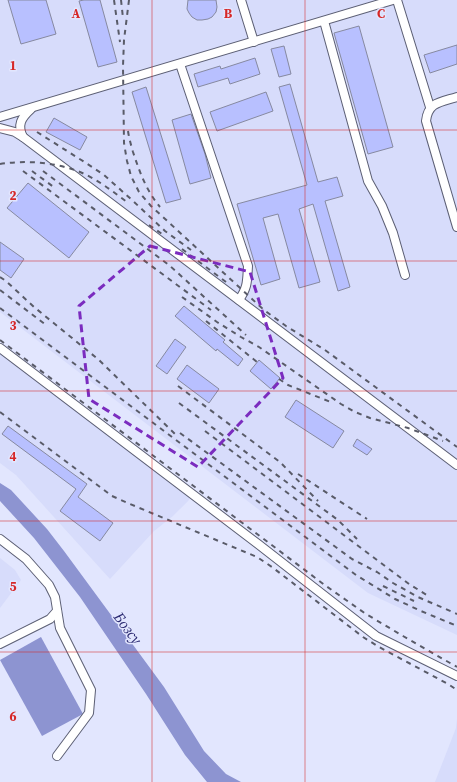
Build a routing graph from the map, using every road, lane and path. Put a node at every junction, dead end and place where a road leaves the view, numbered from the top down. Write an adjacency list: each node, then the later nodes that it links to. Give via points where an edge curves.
1 (241, 0): 5 (lane)
2 (393, 0): 4 (lane)
3 (397, 0): 8 (lane)
4 (324, 21): 5 (lane); 14 (lane, via 368,181 393,233)
5 (254, 42): 6 (lane)
6 (180, 64): 9 (lane); 15 (lane, via 248,266 247,285)
7 (457, 97): 8 (lane)
8 (430, 107): 13 (lane, via 426,122)
9 (32, 108): 10 (lane); 12 (lane, via 20,122)
10 (0, 118)
11 (0, 128): 12 (lane)
12 (23, 137): 15 (lane)
13 (457, 227)
14 (405, 275)
15 (239, 300): 17 (lane)
16 (0, 348): 21 (lane, via 376,636)
17 (457, 465)
18 (0, 539): 19 (lane, via 26,559 49,585 55,597)
19 (57, 611): 20 (lane, via 50,619); 22 (lane, via 60,628 91,690 89,713)
20 (0, 644)
21 (457, 676)
22 (57, 756)

